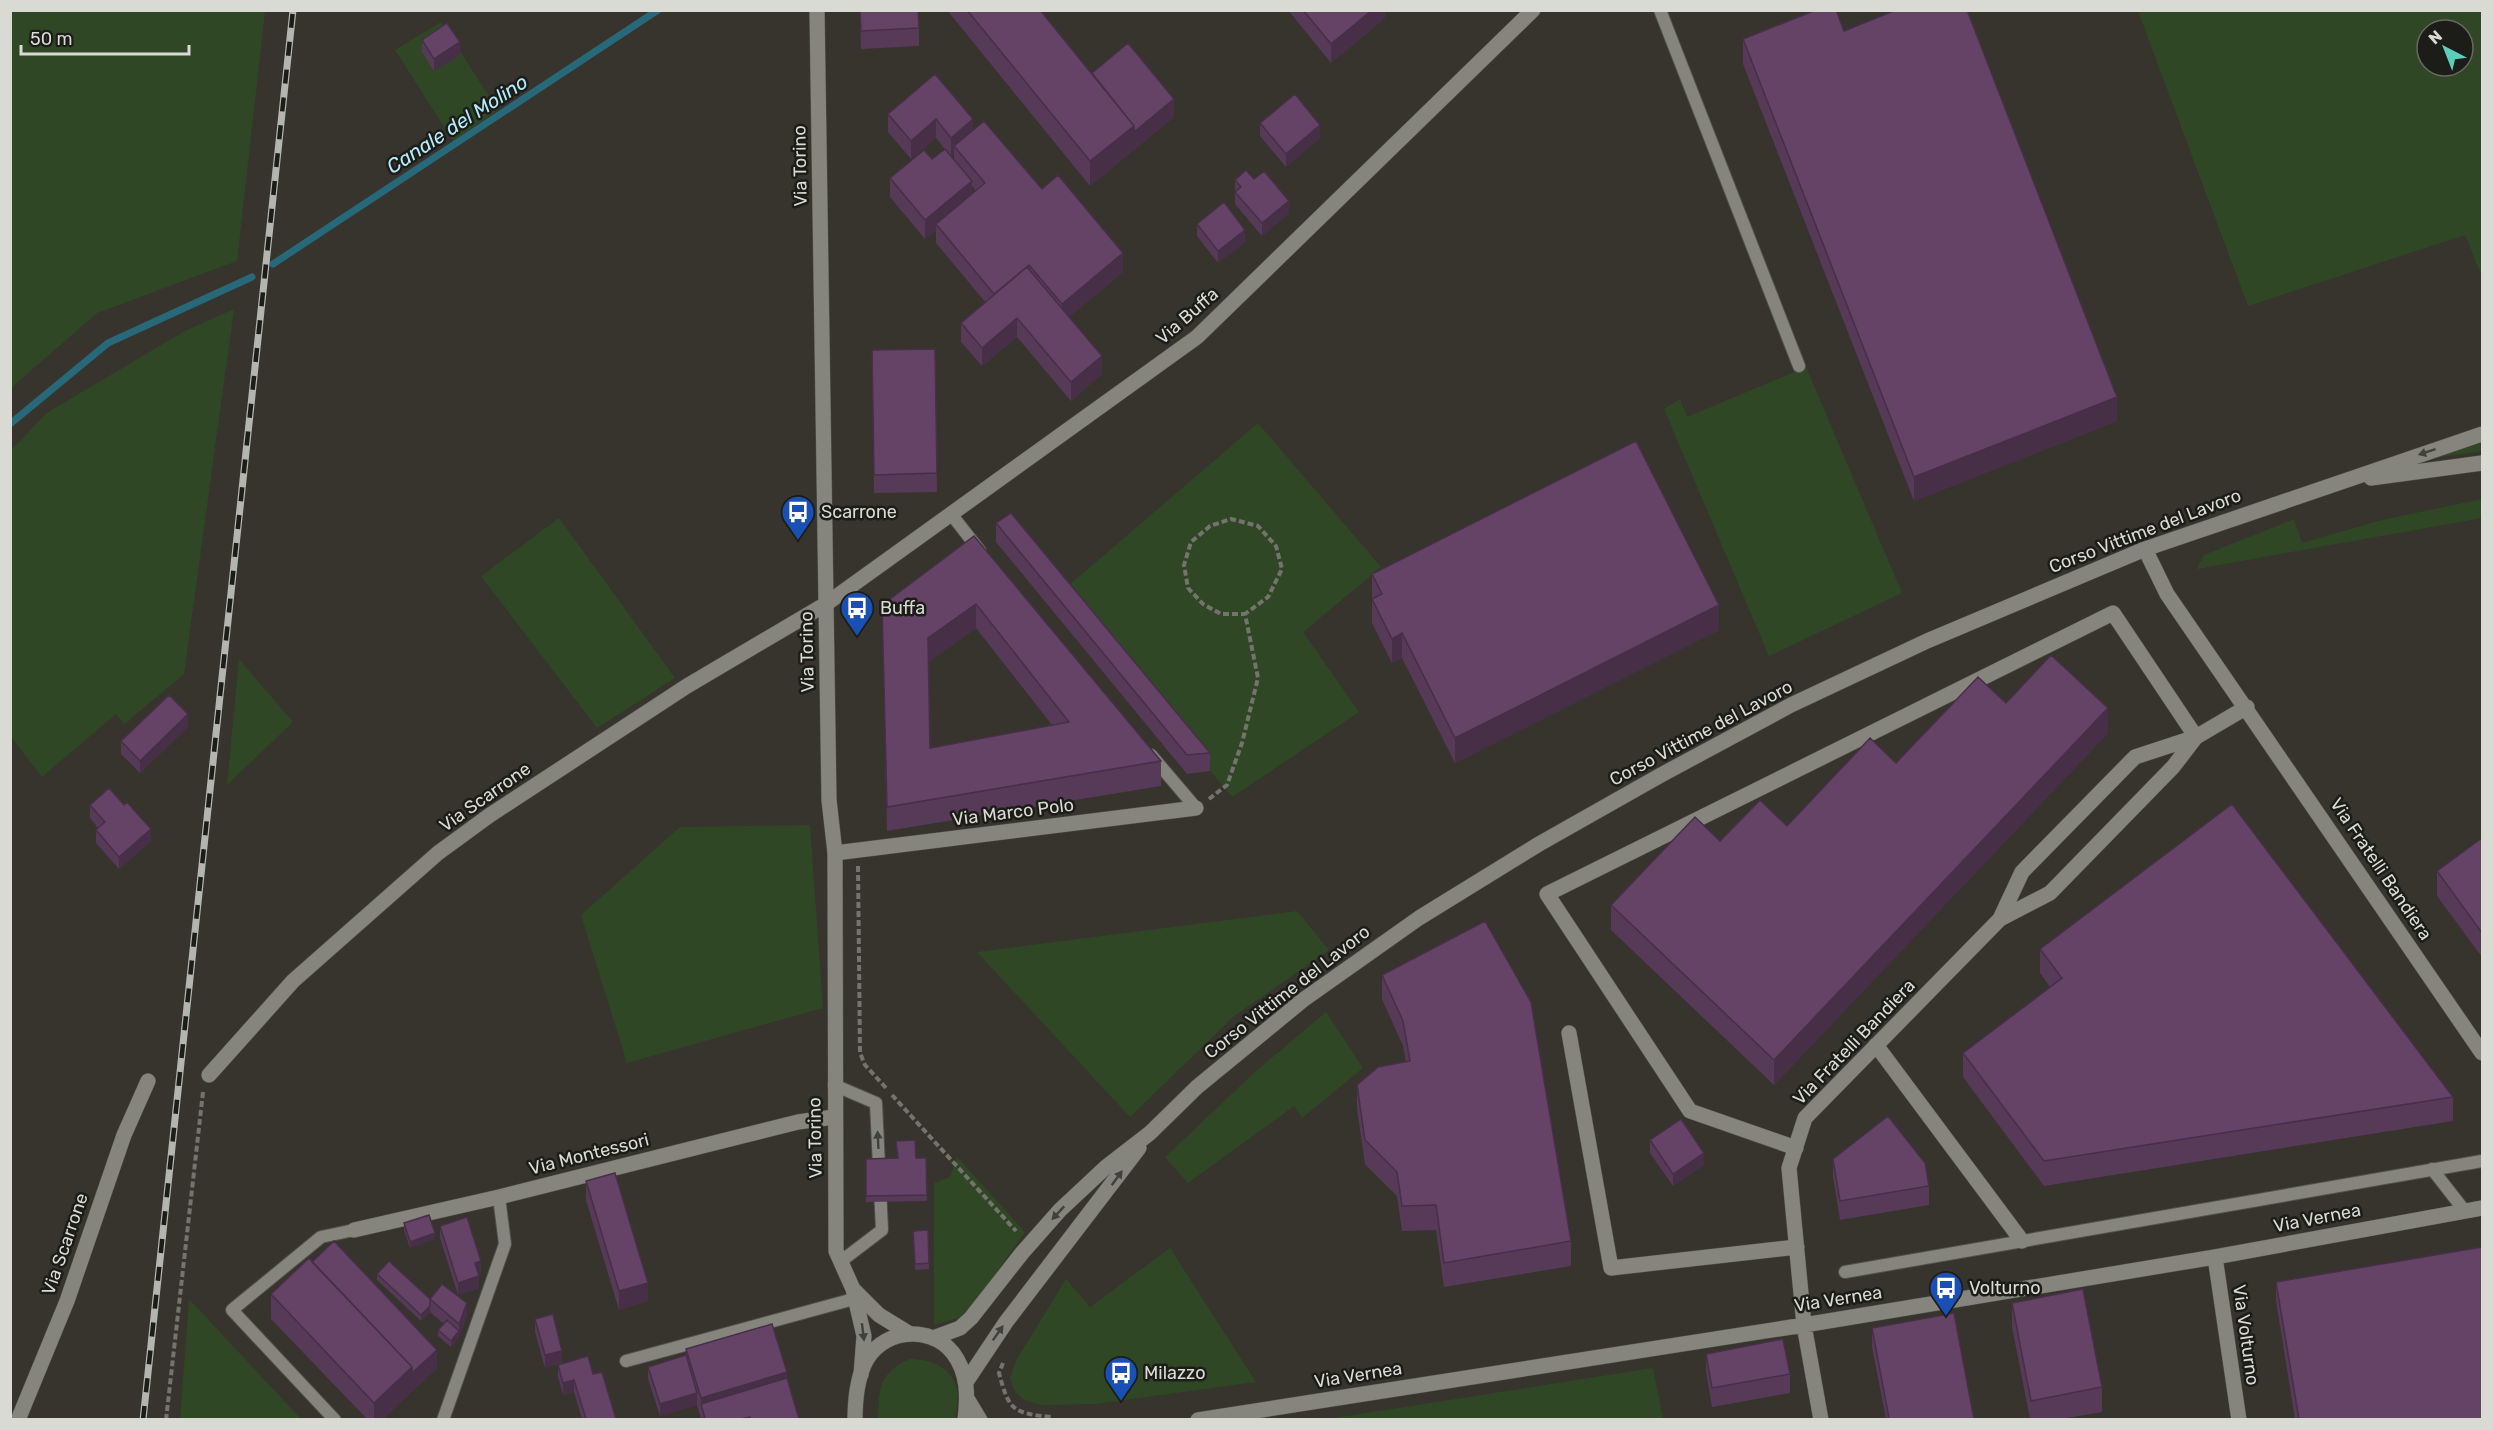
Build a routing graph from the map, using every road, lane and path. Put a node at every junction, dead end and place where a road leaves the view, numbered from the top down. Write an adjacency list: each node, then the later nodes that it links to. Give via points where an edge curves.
1 (817, 10): 11 (street, Via Torino)
2 (1533, 10): 8 (street, Via Buffa, via 1197,337)
3 (1660, 10): 4 (lane)
4 (1799, 366)
5 (2482, 434): 7 (street, Corso Vittime del Lavoro, one-way to 7)
6 (2482, 463): 7 (street, Corso Vittime del Lavoro)
7 (2335, 483): 9 (street, Corso Vittime del Lavoro)
8 (951, 514): 10 (lane); 11 (street, Via Buffa)
9 (2145, 549): 13 (street, Via Fratelli Bandiera, via 2168,594); 27 (street, Corso Vittime del Lavoro, via 1927,641 1791,705 1539,844 1419,918 1303,1000 1197,1087)
10 (990, 562)
11 (826, 604): 18 (street, Via Torino, via 829,800); 23 (street, Via Scarrone, via 687,686 490,814 438,854 293,981)
12 (1245, 614): 12 (path, via 1268,597 1282,569 1276,546 1258,526 1231,519 1210,526 1191,542 1184,565 1188,588 1203,604 1221,614); 16 (path, via 1258,678 1242,743 1227,785)
13 (2247, 707): 14 (street, Via Fratelli Bandiera); 22 (street, Via Fratelli Bandiera)
14 (2196, 737): 19 (street, Via Fratelli Bandiera, via 2050,893); 19 (street, Via Fratelli Bandiera, via 2135,757 2022,872); 28 (street, via 2113,613 1547,894 1690,1111)
15 (1143, 745): 16 (lane)
16 (1196, 808): 17 (street, Via Marco Polo)
17 (858, 851): 18 (street, Via Marco Polo); 37 (path, via 860,1053 865,1065 1016,1229 1010,1244)
18 (835, 853): 25 (street, Via Torino)
19 (2000, 919): 21 (street, Via Fratelli Bandiera)
20 (1569, 1033): 36 (street, via 1611,1268)
21 (1876, 1045): 28 (street, Via Fratelli Bandiera, via 1806,1118); 35 (street)
22 (2482, 1053)
23 (209, 1075): 51 (path, via 196,1141)
24 (148, 1081): 50 (street, Via Scarrone, via 124,1135 67,1301)
25 (834, 1085): 26 (street, Via Torino); 39 (lane, one-way to 25, via 882,1230 876,1103)
26 (834, 1117): 31 (street, Via Montessori, via 798,1122); 39 (street, Via Torino, via 836,1251)
27 (1150, 1133): 37 (street, one-way to 37, via 1106,1167); 48 (street, one-way to 27, via 1006,1322)
28 (1796, 1148): 36 (street, Via Fratelli Bandiera, via 1789,1168)
29 (2482, 1161): 30 (lane)
30 (2432, 1170): 33 (lane); 35 (lane)
31 (499, 1197): 34 (street, Via Montessori); 53 (lane, via 505,1244)
32 (2482, 1208): 33 (street, Via Vernea)
33 (2464, 1210): 38 (street, Via Vernea)
34 (354, 1230): 52 (lane, via 321,1237 232,1310)
35 (2022, 1241): 40 (lane)
36 (1797, 1247): 42 (street, Via Fratelli Bandiera)
37 (1022, 1253): 44 (street, via 971,1318 960,1328)
38 (2215, 1257): 42 (street, Via Vernea); 60 (street, Via Volturno)
39 (840, 1262): 41 (street, Via Torino)
40 (1845, 1272)
41 (856, 1295): 43 (street); 46 (lane); 47 (street, one-way to 47, via 864,1336)
42 (1804, 1325): 58 (street, Via Vernea); 59 (street, Via Fratelli Bandiera)
43 (910, 1334): 44 (street); 47 (street, via 878,1346 864,1364)
44 (933, 1338): 48 (street, via 952,1352)
45 (1008, 1353): 57 (path, via 999,1373 1006,1401 1023,1414)
46 (626, 1361)
47 (861, 1376): 54 (street)
48 (966, 1382): 49 (street)
49 (968, 1400): 55 (street); 56 (street)
50 (18, 1419)
51 (166, 1419)
52 (335, 1419)
53 (443, 1419)
54 (855, 1419)
55 (965, 1419)
56 (980, 1419)
57 (1052, 1419)
58 (1198, 1419)
59 (1821, 1419)
60 (2239, 1419)

